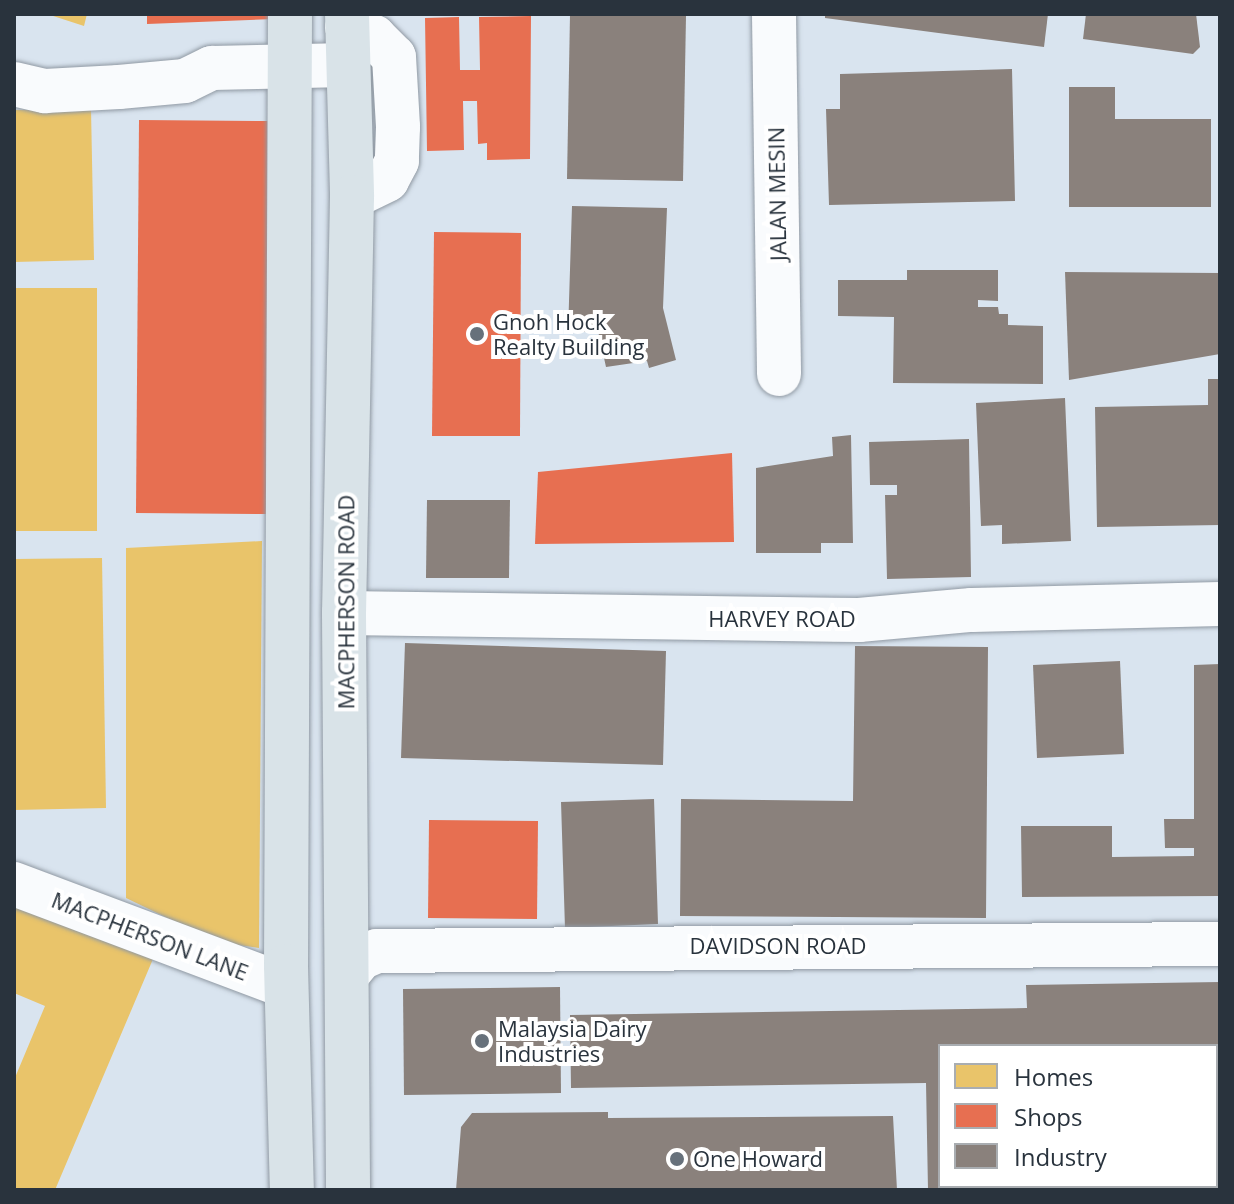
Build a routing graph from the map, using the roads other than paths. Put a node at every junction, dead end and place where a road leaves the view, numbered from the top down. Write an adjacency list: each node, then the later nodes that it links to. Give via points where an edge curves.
1 (290, 14): 4 (main road)
2 (774, 14): 7 (street, JALAN MESIN)
3 (347, 50): 4 (street); 6 (main road, MACPHERSON ROAD); 6 (street, via 374,37 394,57 398,127 397,161 387,180)
4 (291, 80): 5 (street, via 213,95 185,81 45,91); 15 (main road)
5 (14, 84)
6 (352, 197): 9 (main road, MACPHERSON ROAD)
7 (779, 374)
8 (1220, 604): 9 (street, HARVEY ROAD, via 972,610 859,620)
9 (344, 613): 14 (main road, MACPHERSON ROAD)
10 (14, 867): 13 (street, MACPHERSON LANE)
11 (14, 884): 13 (street, MACPHERSON LANE)
12 (1220, 944): 14 (street, DAVIDSON ROAD, via 377,951 361,958)
13 (212, 952): 15 (street, MACPHERSON LANE)
14 (347, 975): 17 (main road, MACPHERSON ROAD)
15 (286, 976): 16 (main road)
16 (292, 1190)
17 (348, 1190)

